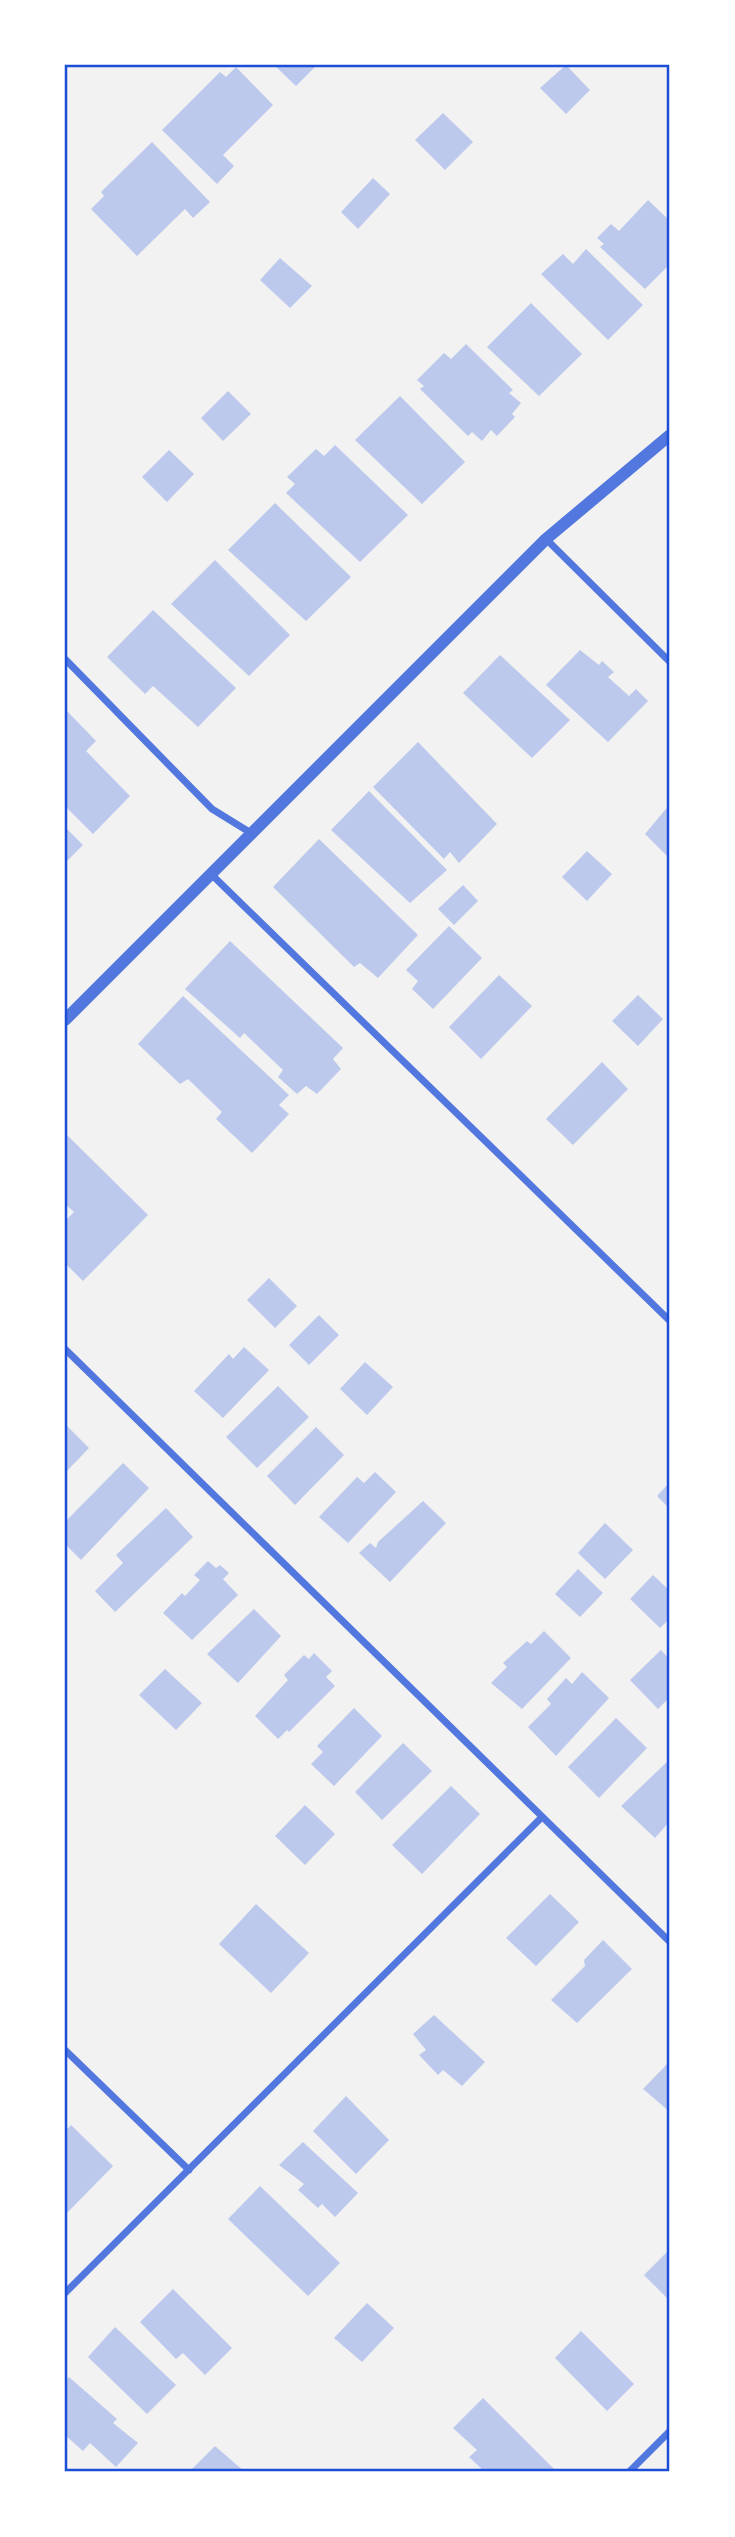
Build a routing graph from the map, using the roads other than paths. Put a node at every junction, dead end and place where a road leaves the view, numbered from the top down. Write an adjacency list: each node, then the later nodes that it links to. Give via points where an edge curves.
1 (670, 435): 2 (street)
2 (546, 539): 4 (street); 5 (street)
3 (65, 659): 5 (street, via 212,809)
4 (670, 662)
5 (251, 833): 6 (street)
6 (211, 874): 7 (street); 8 (street)
7 (65, 1020)
8 (670, 1321)
9 (65, 1349): 10 (street)
10 (542, 1816): 11 (street); 13 (street)
11 (670, 1942)
12 (65, 2049): 13 (street)
13 (189, 2170): 14 (street)
14 (65, 2293)
15 (670, 2431): 16 (street)
16 (629, 2472)

